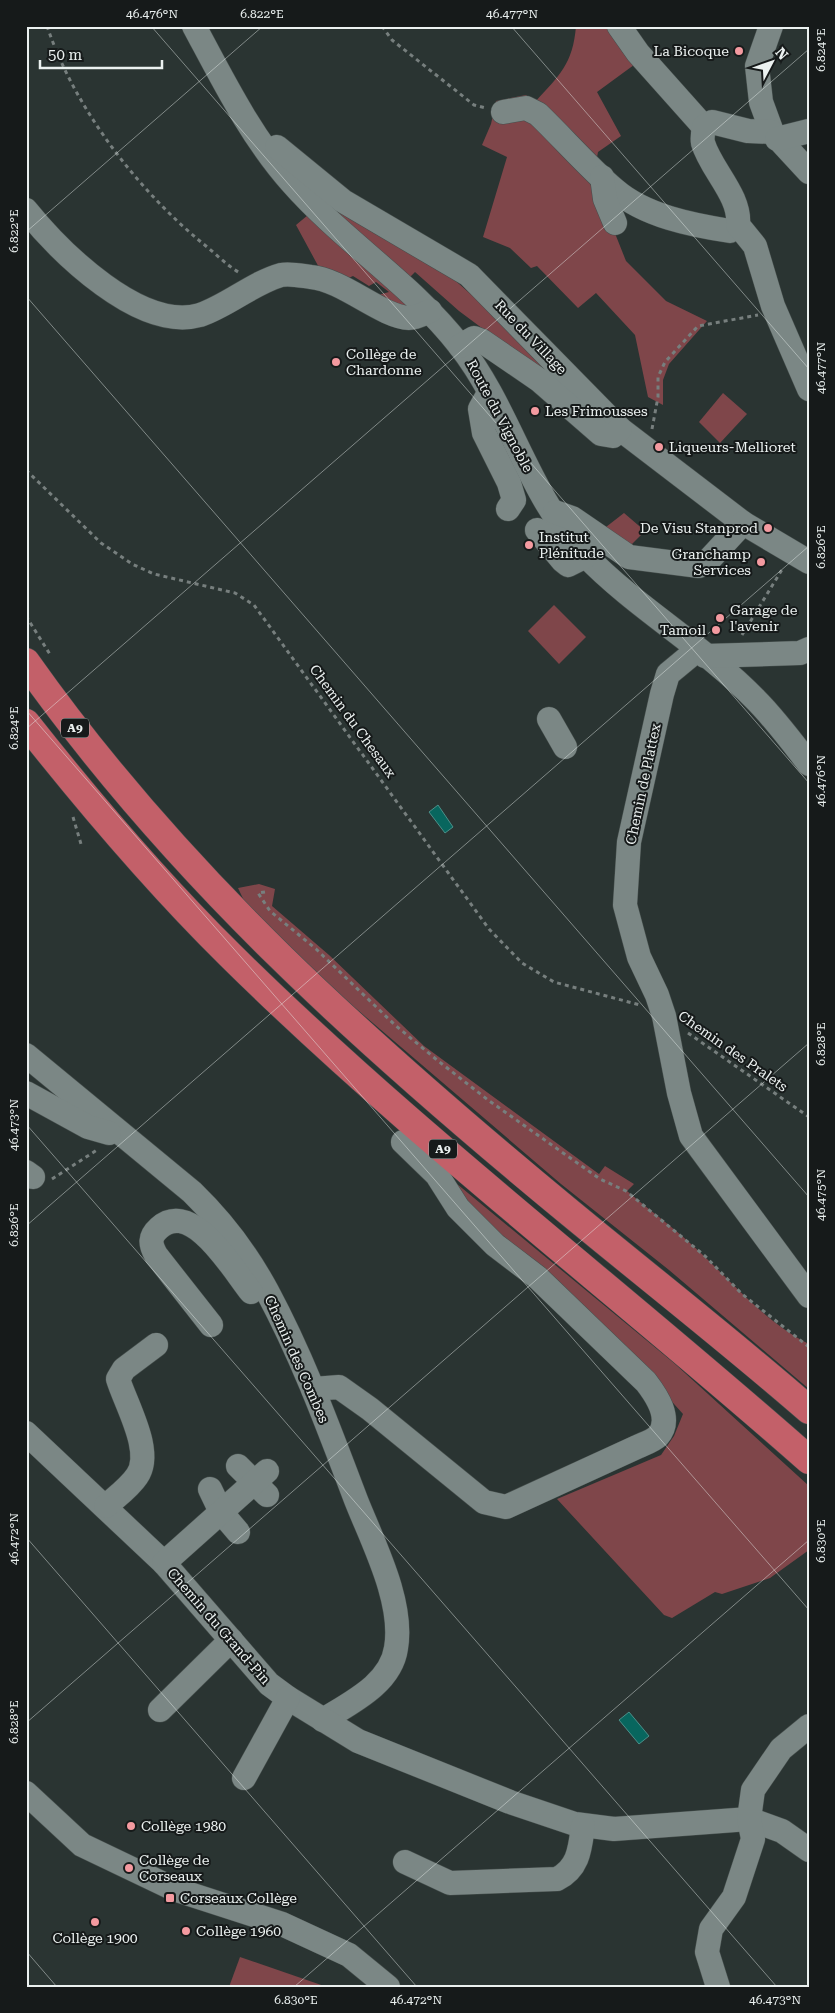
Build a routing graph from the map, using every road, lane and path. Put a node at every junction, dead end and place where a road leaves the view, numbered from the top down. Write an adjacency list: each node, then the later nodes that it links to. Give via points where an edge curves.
1 (47, 26): 16 (path, via 64,71 107,141 181,226 234,270)
2 (194, 26): 7 (street, Route du Vignoble)
3 (382, 26): 6 (path, via 392,40 474,105)
4 (619, 26): 8 (street, via 638,53)
5 (771, 26): 10 (street, via 757,66 761,102)
6 (503, 112): 12 (street, via 526,108 538,114)
7 (247, 121): 18 (street, Route du Vignoble, via 268,155 293,185 347,239); 22 (street, Rue du Village, via 343,201 469,275)
8 (704, 127): 10 (street, via 712,122); 15 (street, via 703,142 739,216)
9 (809, 131): 10 (street)
10 (774, 135): 11 (street)
11 (809, 172)
12 (602, 177): 14 (street, via 605,199); 15 (street, via 616,191 649,211 704,227 730,231)
13 (26, 210): 16 (street, via 83,269 154,313 181,318 200,315)
14 (615, 223)
15 (738, 225): 17 (street, via 755,246)
16 (260, 284): 18 (street, via 283,274 314,277 349,290 397,315 408,318)
17 (773, 306): 20 (street); 23 (path, via 761,314 698,326 664,362 658,378 655,420)
18 (430, 311): 19 (street, Route du Vignoble)
19 (460, 346): 21 (street, Route du Vignoble); 22 (street, via 474,338 482,341 539,380 601,434 613,436)
20 (809, 389)
21 (489, 393): 25 (street, via 480,409 484,434 509,483 514,500); 26 (street, Route du Vignoble)
22 (620, 429): 23 (street, Rue du Village)
23 (642, 447): 27 (street, Rue du Village)
24 (26, 470): 41 (path, Chemin du Chesaux, via 101,543 132,564 154,574 236,592 254,605 489,929 522,963 554,982)
25 (508, 509)
26 (551, 510): 27 (street, via 572,518 629,557 699,566 706,563); 29 (street, Route du Vignoble)
27 (743, 523): 30 (street, Rue du Village)
28 (537, 530): 29 (street, via 568,565)
29 (586, 556): 33 (street, Route du Vignoble, via 626,594)
30 (800, 557): 34 (path, via 775,584)
31 (26, 616): 35 (path)
32 (809, 649): 34 (street)
33 (701, 653): 34 (street); 39 (street, Route du Vignoble, via 757,700); 42 (street, Chemin de Plattex, via 668,674 630,842 625,905 639,957)
34 (728, 655)
35 (39, 660): 55 (highway, A9, via 126,792 254,933 365,1038 566,1210)
36 (549, 720): 38 (street)
37 (26, 724): 57 (highway, A9, via 99,813 222,947 342,1061)
38 (565, 747)
39 (809, 764)
40 (265, 892): 53 (path, via 258,893 270,911 316,949 395,1025 488,1100 592,1174 626,1191 705,1256 742,1294)
41 (642, 1006): 42 (path, Chemin des Pralets)
42 (664, 1016): 45 (path, Chemin des Pralets); 49 (street, Chemin de Plattex, via 691,1136)
43 (26, 1055): 46 (street, Chemin des Combes)
44 (26, 1093): 46 (street)
45 (809, 1117)
46 (115, 1141): 48 (path); 50 (street, Chemin des Combes, via 192,1192 216,1214 240,1248)
47 (403, 1142): 54 (street, via 437,1175 458,1208 495,1245 537,1277 646,1382 657,1396 664,1414 663,1426 658,1436 637,1447 506,1506 484,1502 370,1409 339,1388)
48 (36, 1177)
49 (809, 1296)
50 (277, 1314): 51 (street, via 259,1302 198,1229 188,1222 171,1220 158,1228 150,1244); 54 (street, Chemin des Combes)
51 (211, 1324)
52 (156, 1345): 60 (street, via 124,1369 118,1380 143,1448 142,1463 138,1475)
53 (809, 1347)
54 (313, 1389): 67 (street, Chemin des Combes, via 390,1588 397,1636 396,1650 384,1676)
55 (809, 1410)
56 (26, 1433): 60 (street, Chemin du Grand-Pin)
57 (809, 1460)
58 (256, 1479): 61 (street)
59 (210, 1489): 61 (street)
60 (106, 1506): 63 (street, Chemin du Grand-Pin)
61 (221, 1512): 62 (street); 63 (street)
62 (238, 1532)
63 (164, 1563): 64 (street, Chemin du Grand-Pin)
64 (231, 1640): 65 (street, Chemin du Grand-Pin, via 269,1684); 66 (street)
65 (288, 1698): 67 (street, Chemin du Grand-Pin); 69 (street)
66 (160, 1710)
67 (323, 1720): 72 (street, Chemin du Grand-Pin, via 358,1741 419,1766 510,1802)
68 (809, 1726): 71 (street, via 781,1749 753,1790)
69 (244, 1778)
70 (26, 1793): 75 (street, via 82,1845 174,1889 282,1924 349,1955)
71 (749, 1819): 72 (street, Chemin du Grand-Pin, via 614,1829); 73 (street, via 782,1831); 76 (street, via 753,1839 734,1897 711,1929 707,1952)
72 (584, 1826): 74 (street, via 577,1860 572,1869 557,1879 450,1883)
73 (809, 1850)
74 (404, 1862)
75 (388, 1987)
76 (718, 1987)

